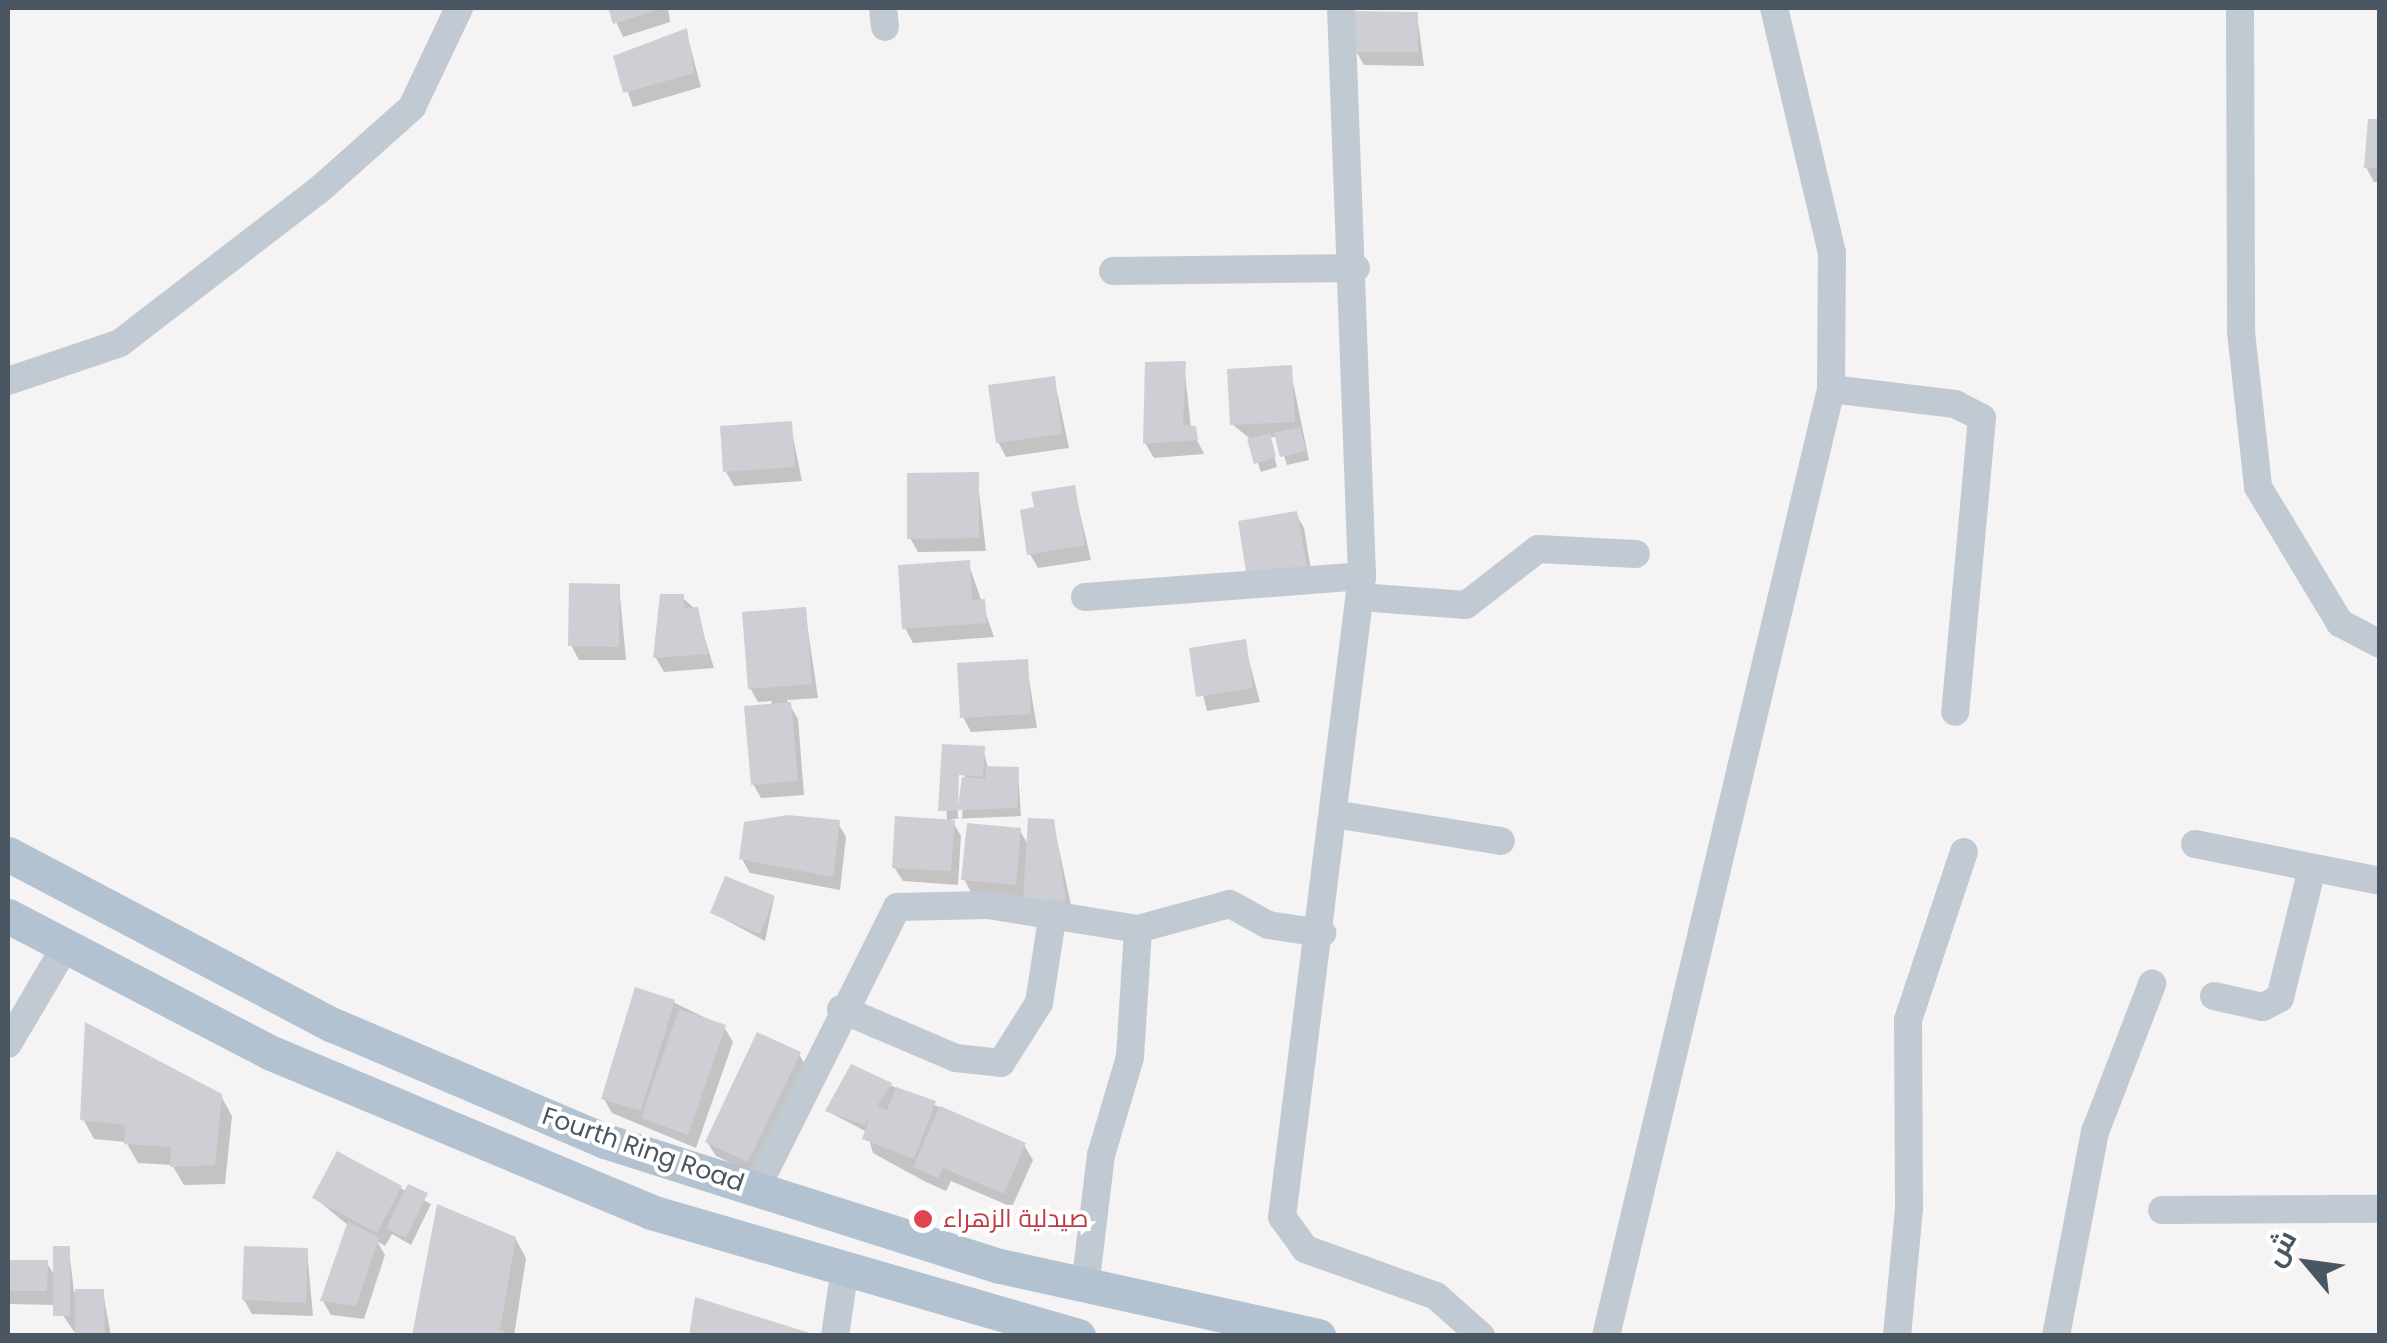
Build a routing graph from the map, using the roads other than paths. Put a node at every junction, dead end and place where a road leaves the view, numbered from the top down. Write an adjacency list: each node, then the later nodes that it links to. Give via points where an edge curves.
1 (459, 8): 7 (street, via 412,107 319,190 120,343)
2 (1341, 8): 5 (street)
3 (1774, 8): 8 (street, via 1832,253)
4 (2240, 8): 12 (street, via 2241,332 2258,487 2340,623)
5 (1356, 268): 6 (street); 10 (street)
6 (1113, 271)
7 (8, 381)
8 (1831, 389): 13 (street, via 1955,404 1982,418); 39 (street)
9 (1636, 554): 10 (street, via 1538,549 1466,605)
10 (1361, 586): 11 (street); 14 (street)
11 (1084, 597)
12 (2380, 644)
13 (1955, 712)
14 (1334, 814): 15 (street); 24 (street)
15 (1501, 841)
16 (2195, 844): 19 (street)
17 (1964, 852): 40 (street, via 1905,1043 1909,1208)
18 (8, 854): 30 (main road, Fourth Ring Road, via 466,1085)
19 (2312, 869): 20 (street); 27 (street, via 2280,998 2263,1007)
20 (2380, 881)
21 (1052, 913): 23 (street); 28 (street, via 908,901); 28 (street, via 1038,1003 1001,1063 956,1058)
22 (8, 916): 25 (main road, Fourth Ring Road)
23 (1138, 930): 24 (street, via 1230,904 1268,926); 34 (street, via 1130,1057 1102,1154)
24 (1322, 933): 38 (street, via 1286,1229 1322,1257 1436,1296)
25 (64, 949): 29 (street); 33 (main road, Fourth Ring Road, via 388,1106 651,1212)
26 (2152, 984): 41 (street, via 2095,1132)
27 (2214, 996)
28 (841, 1010): 30 (street)
29 (8, 1044)
30 (756, 1189): 34 (main road, Fourth Ring Road)
31 (2380, 1209): 32 (street)
32 (2162, 1210)
33 (844, 1274): 35 (street); 36 (main road, Fourth Ring Road)
34 (1085, 1288): 37 (main road, Fourth Ring Road)
35 (835, 1336)
36 (1078, 1336)
37 (1318, 1336)
38 (1481, 1336)
39 (1606, 1336)
40 (1897, 1336)
41 (2056, 1336)

